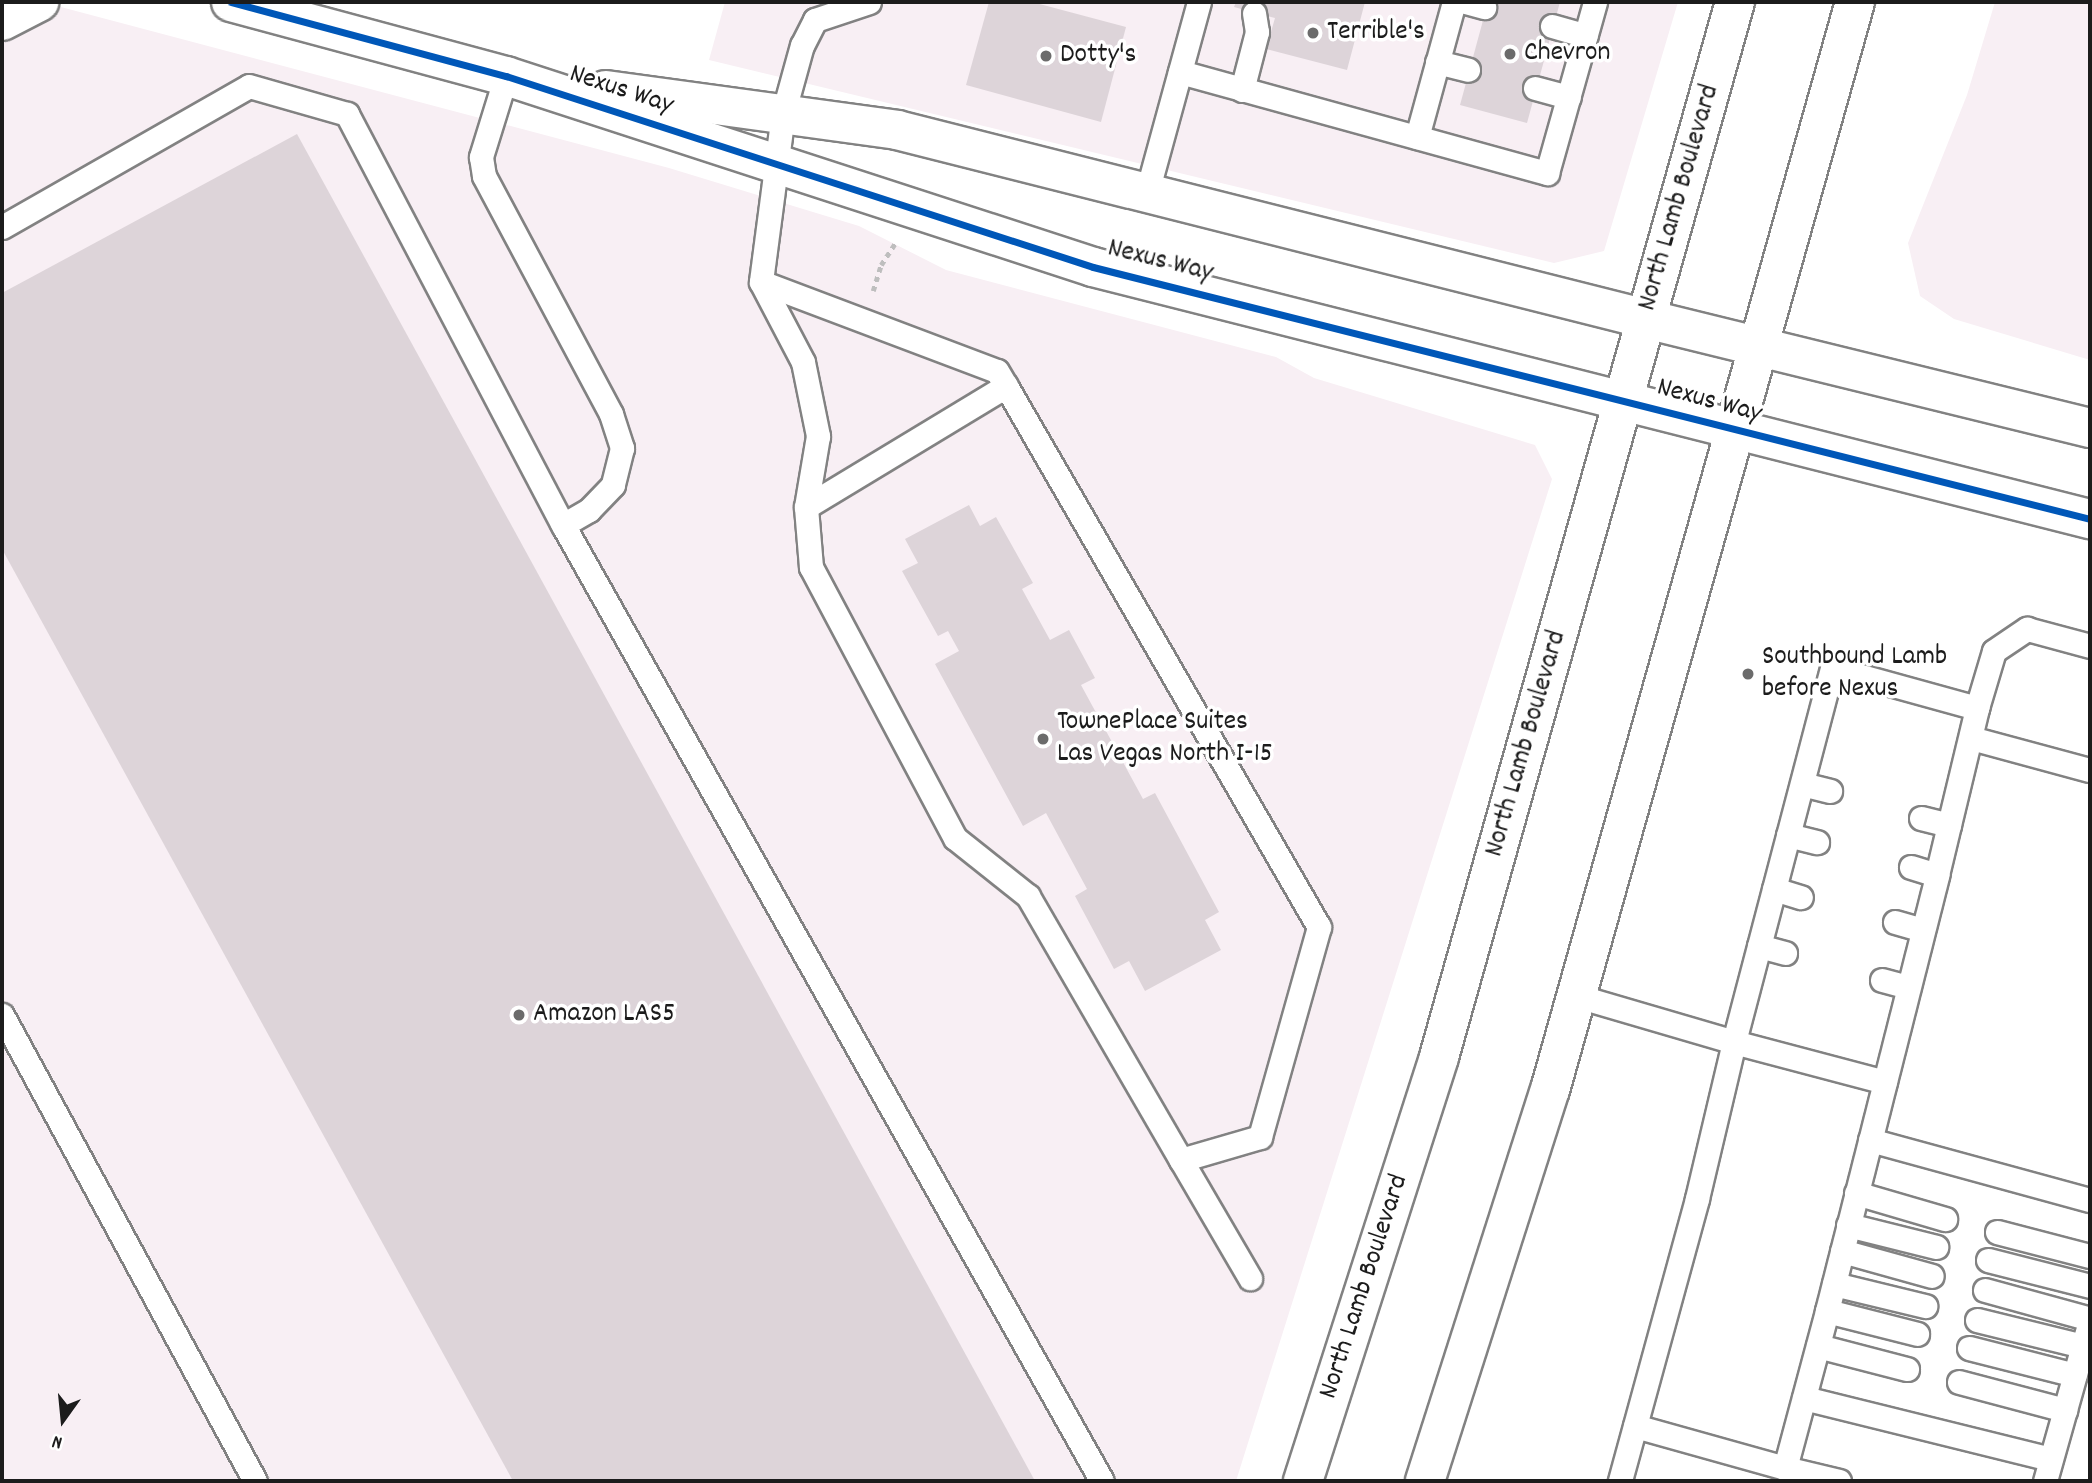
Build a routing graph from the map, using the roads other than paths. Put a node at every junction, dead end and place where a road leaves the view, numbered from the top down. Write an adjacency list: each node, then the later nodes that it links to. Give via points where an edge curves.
1 (39, 2): 10 (street)
2 (231, 2): 16 (street, Nexus Way)
3 (869, 2): 20 (lane, via 815,20 802,45)
4 (1199, 2): 15 (lane)
5 (1454, 2): 13 (lane)
6 (1595, 2): 12 (lane)
7 (1735, 2): 26 (street, North Lamb Boulevard)
8 (1855, 2): 27 (street)
9 (1254, 13): 18 (lane, via 1257,32)
10 (2, 21)
11 (1552, 26): 12 (lane)
12 (1586, 36): 19 (lane)
13 (1437, 62): 14 (lane); 21 (lane)
14 (1468, 70)
15 (1180, 72): 18 (lane); 23 (lane)
16 (506, 76): 20 (street, Nexus Way); 22 (street, Nexus Way); 34 (lane, via 481,157 484,176 611,414 622,448 613,485 589,510)
17 (1535, 89): 19 (lane)
18 (1242, 90): 21 (lane)
19 (1569, 97): 21 (lane, via 1547,173)
20 (783, 114): 22 (lane); 23 (street, Nexus Way, via 897,130)
21 (1417, 137)
22 (777, 164): 25 (lane); 29 (street, Nexus Way, via 1093,267)
23 (1147, 192): 26 (street, Nexus Way)
24 (2, 227): 34 (lane, via 249,86 347,114)
25 (761, 282): 28 (lane, via 997,371); 32 (lane, via 803,362 818,436)
26 (1646, 319): 27 (street, Nexus Way); 29 (street, North Lamb Boulevard)
27 (1758, 347): 30 (street, Nexus Way); 31 (street)
28 (1006, 386): 32 (lane); 60 (lane, via 1319,927 1261,1137)
29 (1623, 401): 31 (street, Nexus Way); 93 (street, North Lamb Boulevard, via 1439,1057)
30 (2090, 428)
31 (1735, 431): 33 (street, Nexus Way); 55 (street)
32 (806, 507): 60 (lane, via 811,567 955,838 1028,896)
33 (2090, 519)
34 (563, 524): 92 (lane)
35 (2090, 646): 36 (lane, via 2027,629 1994,650)
36 (1977, 708): 37 (lane); 39 (lane, via 1832,668)
37 (1971, 738): 38 (lane); 42 (lane)
38 (2090, 770)
39 (1802, 783): 40 (lane); 43 (lane)
40 (1830, 791)
41 (1922, 818): 42 (lane)
42 (1949, 825): 46 (lane)
43 (1788, 835): 44 (lane); 47 (lane)
44 (1817, 842)
45 (1911, 867): 46 (lane)
46 (1937, 875): 50 (lane)
47 (1774, 889): 48 (lane); 51 (lane)
48 (1801, 897)
49 (1895, 922): 50 (lane)
50 (1923, 930): 54 (lane)
51 (1759, 946): 52 (lane); 57 (lane)
52 (1785, 953)
53 (1882, 980): 54 (lane)
54 (1908, 987): 58 (lane)
55 (1577, 996): 57 (lane); 94 (street)
56 (2, 1015): 91 (lane)
57 (1734, 1042): 58 (lane); 88 (lane)
58 (1885, 1082): 59 (lane)
59 (1870, 1140): 61 (lane); 62 (lane)
60 (1181, 1160): 71 (lane)
61 (1856, 1193): 63 (lane); 64 (lane)
62 (2090, 1200)
63 (1945, 1219)
64 (1849, 1225): 66 (lane); 67 (lane)
65 (1997, 1233): 68 (lane)
66 (1936, 1247)
67 (1842, 1251): 70 (lane); 72 (lane)
68 (2090, 1256)
69 (1988, 1260): 73 (lane)
70 (1932, 1276)
71 (1250, 1278)
72 (1833, 1284): 75 (lane); 76 (lane)
73 (2090, 1286)
74 (1985, 1290): 78 (lane)
75 (1925, 1306)
76 (1827, 1311): 79 (lane); 80 (lane)
77 (1977, 1320): 81 (lane)
78 (2090, 1320): 81 (lane)
79 (1917, 1334)
80 (1818, 1346): 83 (lane); 86 (lane)
81 (2083, 1346): 84 (lane)
82 (1969, 1348): 84 (lane)
83 (1908, 1369)
84 (2075, 1375): 87 (lane)
85 (1959, 1382): 87 (lane)
86 (1804, 1398): 89 (lane); 90 (lane)
87 (2065, 1410): 90 (lane)
88 (1635, 1426): 89 (lane); 95 (lane)
89 (1785, 1468): 96 (lane)
90 (2048, 1470)
91 (255, 1481)
92 (1102, 1481)
93 (1303, 1481)
94 (1425, 1481)
95 (1620, 1481)
96 (1839, 1481)

